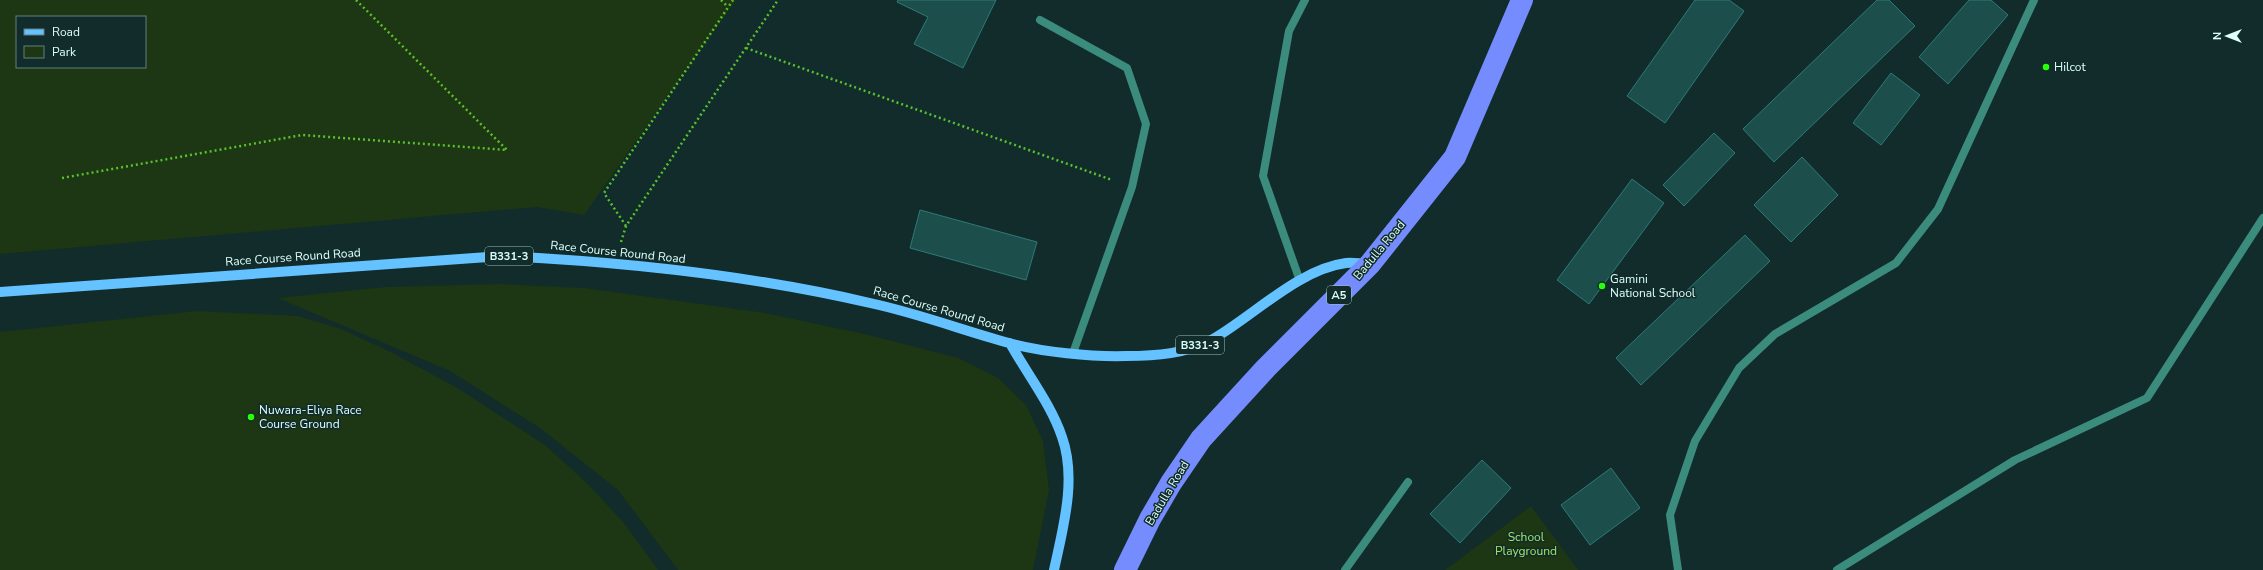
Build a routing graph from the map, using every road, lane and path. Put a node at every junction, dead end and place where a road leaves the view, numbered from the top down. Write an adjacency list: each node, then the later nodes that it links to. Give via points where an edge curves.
1 (356, 0): 11 (path, via 507,150 302,135)
2 (721, 0): 8 (path)
3 (733, 0): 8 (path)
4 (778, 0): 10 (path)
5 (1305, 0): 17 (street, via 1289,31 1263,176)
6 (1522, 0): 16 (highway, Badulla Road / A5, via 1455,157)
7 (2034, 0): 25 (street, via 1938,210 1896,263 1774,334 1739,368 1695,440 1670,515)
8 (728, 7): 14 (path, via 604,193)
9 (1040, 20): 12 (street, via 1127,68 1146,124)
10 (746, 48): 12 (path); 14 (path)
11 (62, 178)
12 (1132, 187): 20 (street)
13 (2263, 218): 26 (street, via 2147,398 2015,460)
14 (626, 226): 15 (path)
15 (614, 263): 18 (main road, Race Course Round Road / B331-3, via 502,256); 19 (main road, Race Course Round Road / B331-3, via 746,280 848,298 937,320)
16 (1370, 264): 17 (main road, Race Course Round Road / B331-3, via 1347,263 1327,268); 23 (highway, Badulla Road / A5, via 1266,368 1201,439 1150,519)
17 (1300, 281): 20 (main road, Race Course Round Road / B331-3, via 1214,339 1194,348 1154,355)
18 (0, 292)
19 (1010, 343): 20 (main road, Race Course Round Road / B331-3); 22 (main road, Race Course Round Road, via 1052,415 1067,453 1067,501)
20 (1073, 353)
21 (1408, 482): 24 (street)
22 (1054, 570)
23 (1125, 570)
24 (1345, 570)
25 (1678, 570)
26 (1837, 570)

